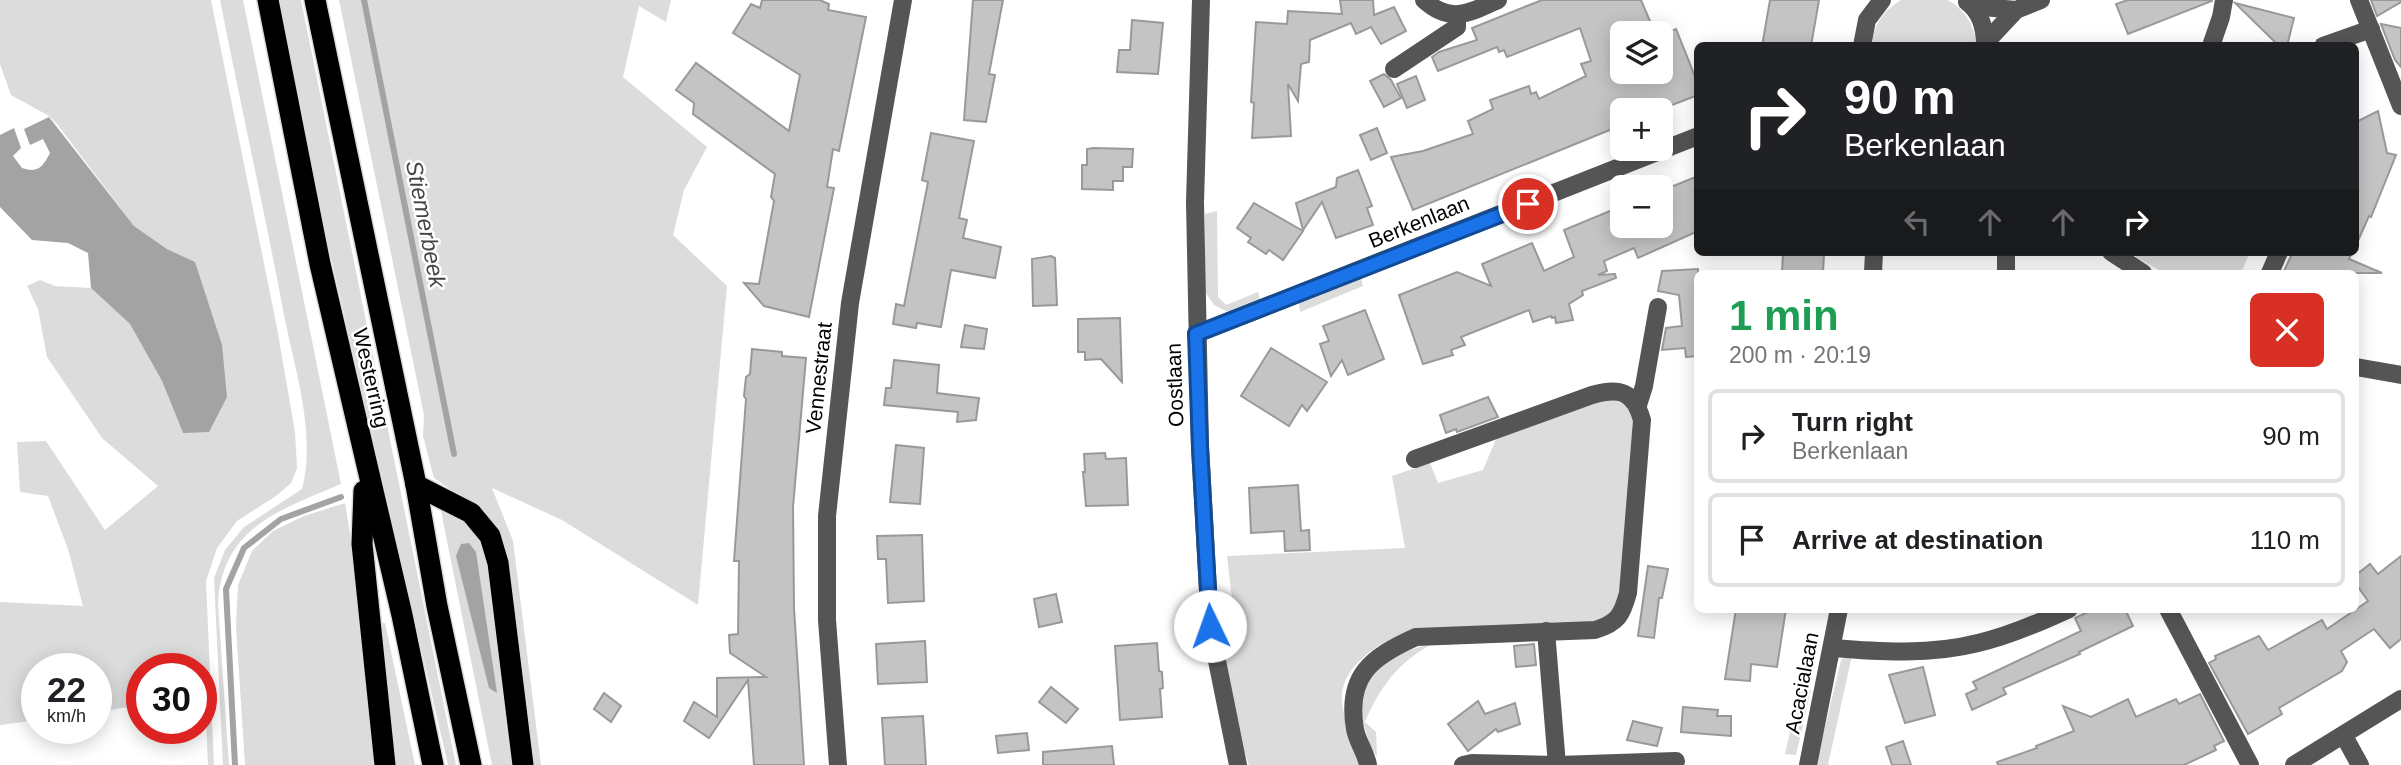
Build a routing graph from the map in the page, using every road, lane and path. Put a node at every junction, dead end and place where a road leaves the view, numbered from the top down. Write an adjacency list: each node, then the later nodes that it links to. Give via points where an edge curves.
1 (268, 0): 33 (highway, Westerring)
2 (315, 0): 34 (highway, Westerring)
3 (903, 0): 48 (street, Vennestraat, via 850,303 827,516 827,620)
4 (1201, 0): 28 (street, Oostlaan)
5 (1424, 0): 14 (street, via 1435,10)
6 (1498, 0): 14 (street)
7 (1859, 0): 15 (street)
8 (1882, 0): 15 (street)
9 (2041, 0): 13 (street)
10 (2224, 0): 20 (street)
11 (2359, 0): 16 (street)
12 (1968, 3): 13 (street); 18 (street, via 1983,24)
13 (2016, 10): 19 (street)
14 (1457, 15): 22 (street, via 1457,27)
15 (1867, 20): 17 (street)
16 (2371, 29): 21 (street); 23 (street)
17 (1862, 42)
18 (1985, 42)
19 (1987, 42)
20 (2212, 42)
21 (2334, 42)
22 (1394, 69)
23 (2401, 106)
24 (1694, 138): 28 (street, Berkenlaan)
25 (2121, 256): 26 (street)
26 (2139, 270)
27 (1658, 307): 31 (street)
28 (1196, 334): 49 (street, Oostlaan, via 1210,626)
29 (2359, 369): 30 (street)
30 (2401, 375)
31 (1638, 405): 32 (street, via 1611,389); 38 (street, via 1642,421 1623,611 1611,625 1595,630)
32 (1415, 459)
33 (365, 461): 44 (highway, via 362,544); 45 (highway, Westerring)
34 (416, 485): 46 (highway, Westerring); 47 (highway, via 471,513 490,536 498,563)
35 (1838, 613): 39 (street, Acacialaan)
36 (2060, 613): 39 (street, via 1978,644 1891,652)
37 (2170, 613): 54 (street)
38 (1546, 631): 50 (street, via 1416,637 1390,648 1368,665 1353,692 1354,730); 52 (street)
39 (1833, 648): 53 (street, Acacialaan)
40 (2401, 699): 41 (street)
41 (2344, 736): 42 (street); 55 (street)
42 (2357, 760)
43 (1676, 761): 52 (street)
44 (385, 765)
45 (433, 765)
46 (471, 765)
47 (523, 765)
48 (838, 765)
49 (1238, 765)
50 (1368, 765)
51 (1463, 765): 52 (street)
52 (1557, 765)
53 (1808, 765)
54 (2250, 765)
55 (2294, 765)

